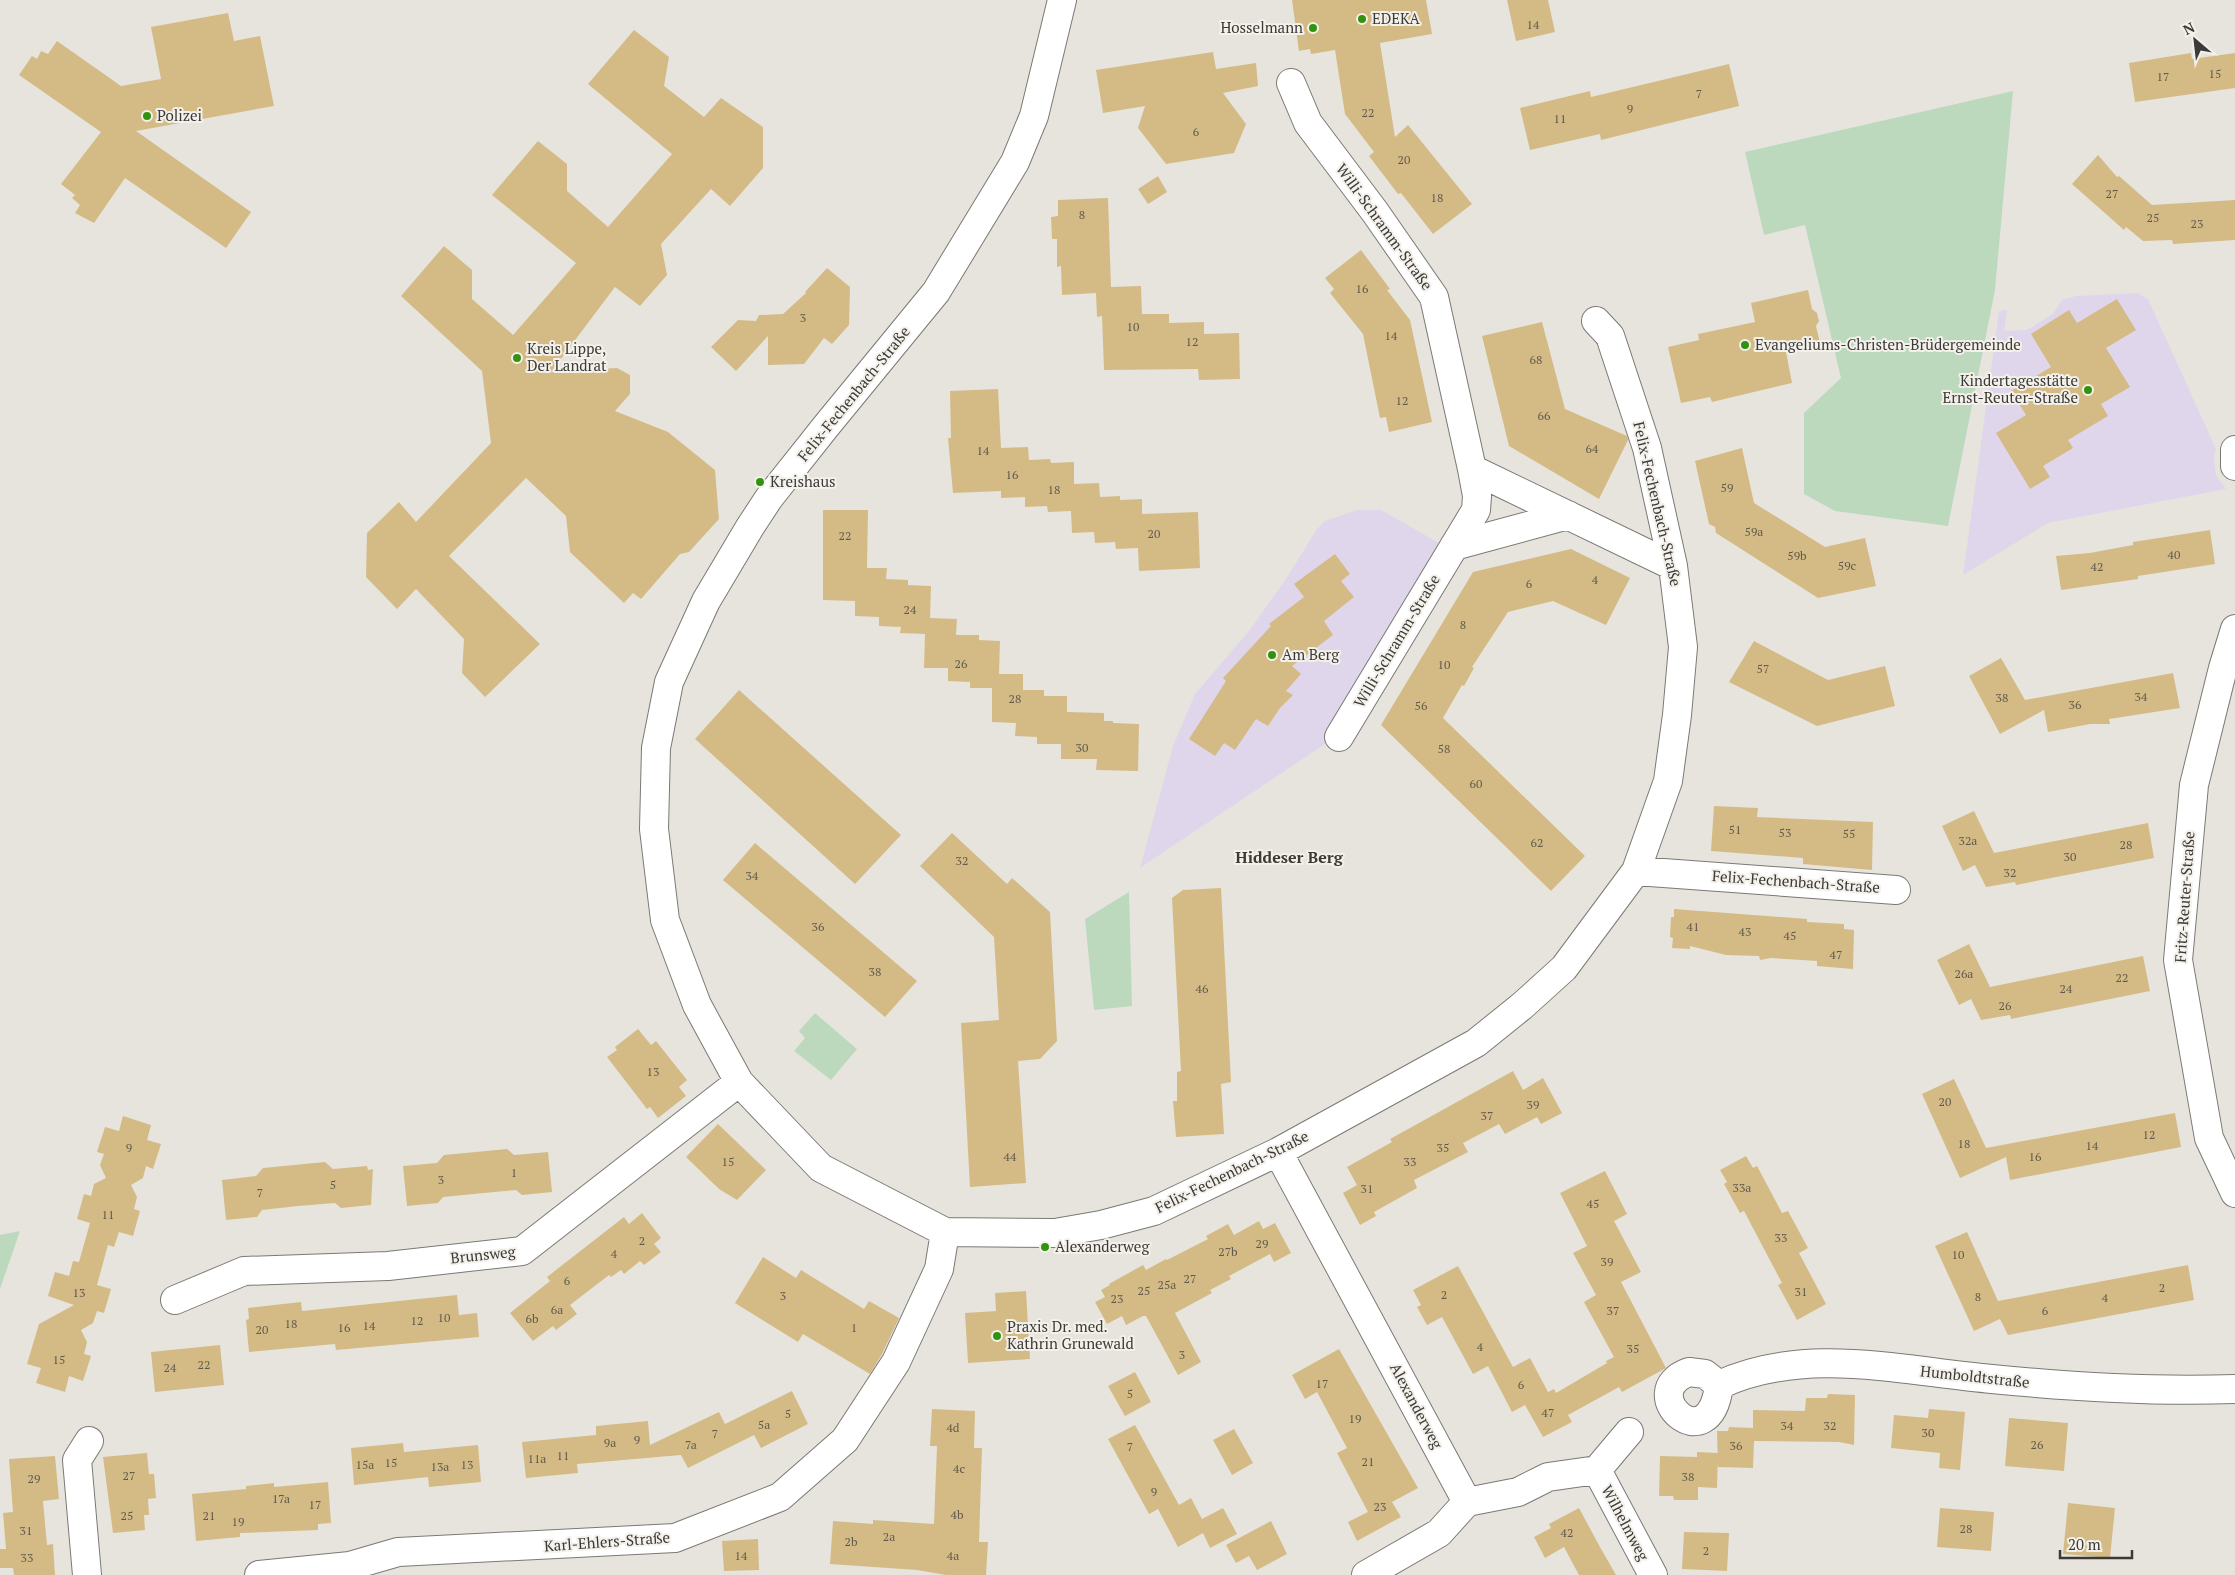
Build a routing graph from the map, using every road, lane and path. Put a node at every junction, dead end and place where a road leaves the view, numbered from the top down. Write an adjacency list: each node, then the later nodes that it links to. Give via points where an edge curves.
1 (1062, 0): 14 (street, Felix-Fechenbach-Straße, via 1034,116 1015,162 936,292 764,506 706,601 670,682 656,748 654,829 665,920 697,1005)
2 (1291, 82): 6 (street, Willi-Schramm-Straße, via 1308,123 1376,212 1434,298)
3 (1596, 321): 9 (street, Felix-Fechenbach-Straße, via 1610,336 1644,439)
4 (2235, 450): 5 (street)
5 (2235, 466)
6 (1472, 469): 7 (street); 8 (street, Willi-Schramm-Straße, via 1476,510)
7 (1568, 515): 8 (street); 9 (street)
8 (1454, 546): 11 (street, Willi-Schramm-Straße)
9 (1673, 566): 12 (street, Felix-Fechenbach-Straße, via 1683,647 1677,715 1668,781)
10 (2235, 629): 16 (street, Fritz-Reuter-Straße, via 2194,785 2178,960 2209,1138)
11 (1339, 737)
12 (1636, 871): 13 (street, Felix-Fechenbach-Straße); 15 (street, Felix-Fechenbach-Straße, via 1564,968 1515,1012 1476,1042)
13 (1896, 890)
14 (739, 1082): 17 (street, Felix-Fechenbach-Straße, via 821,1168); 18 (street, Brunsweg, via 522,1251 388,1266 244,1271)
15 (1278, 1152): 17 (street, Felix-Fechenbach-Straße, via 1154,1211 1100,1225 1055,1233); 24 (street, Alexanderweg)
16 (2235, 1193)
17 (945, 1232): 26 (street, Karl-Ehlers-Straße, via 939,1269 896,1362 844,1440 780,1497 675,1538 398,1552 350,1566)
18 (174, 1300)
19 (1719, 1385): 20 (street, Humboldtstraße, via 1742,1375 1787,1365 1856,1364 2092,1388)
20 (2235, 1389)
21 (1629, 1432): 23 (street)
22 (90, 1442): 25 (street, via 77,1460)
23 (1597, 1470): 24 (street, via 1548,1477 1518,1492); 28 (street, Wilhelmweg)
24 (1468, 1502): 27 (street, via 1439,1533)
25 (88, 1575)
26 (259, 1575)
27 (1366, 1575)
28 (1653, 1575)

